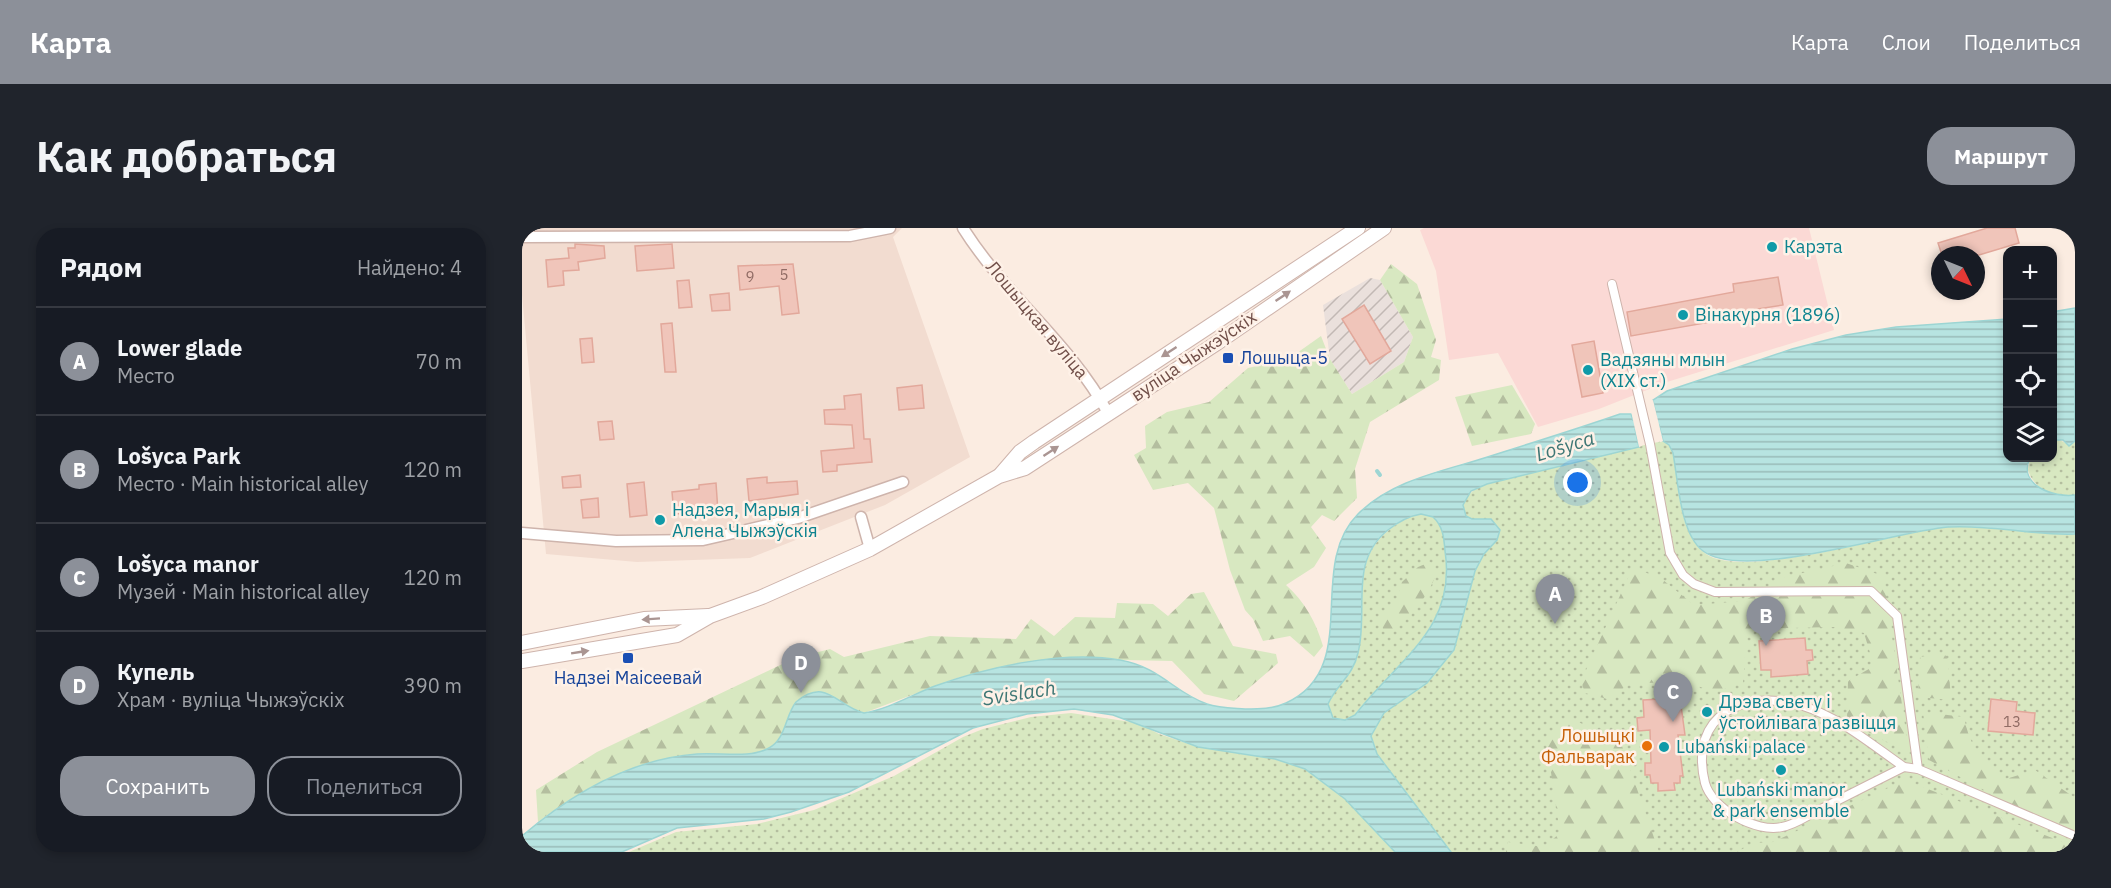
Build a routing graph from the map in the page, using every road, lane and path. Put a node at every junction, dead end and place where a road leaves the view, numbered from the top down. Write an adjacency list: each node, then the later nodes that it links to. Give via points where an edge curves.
1 (890, 228): 5 (street, via 850,236)
2 (963, 228): 7 (street, Лошыцкая вуліца, via 1009,291 1062,348)
3 (1358, 228): 7 (street, вуліца Чыжэўскіх, one-way to 7)
4 (1384, 228): 8 (street, вуліца Чыжэўскіх, one-way to 4)
5 (522, 237)
6 (1612, 284): 18 (street, via 1650,444 1670,553 1683,575 1694,584 1725,592 1870,591 1897,616)
7 (1100, 398): 8 (street, Лошыцкая вуліца); 9 (street, вуліца Чыжэўскіх, via 1020,452)
8 (1108, 413): 9 (street, вуліца Чыжэўскіх, one-way to 8, via 1025,468)
9 (999, 476): 13 (street, вуліца Чыжэўскіх)
10 (903, 482): 12 (street, via 798,518 703,540 616,542)
11 (861, 517): 13 (street)
12 (522, 533)
13 (870, 549): 14 (street, вуліца Чыжэўскіх)
14 (710, 616): 15 (street, вуліца Чыжэўскіх, one-way to 15, via 644,619); 16 (street, вуліца Чыжэўскіх, one-way to 14, via 677,635)
15 (522, 643)
16 (522, 661)
17 (1904, 766): 17 (street, via 1836,720 1803,706 1761,699 1742,702 1716,720 1707,734 1704,761 1708,791 1733,816 1752,826 1782,827); 18 (street)
18 (1918, 769): 19 (street)
19 (2075, 836)

